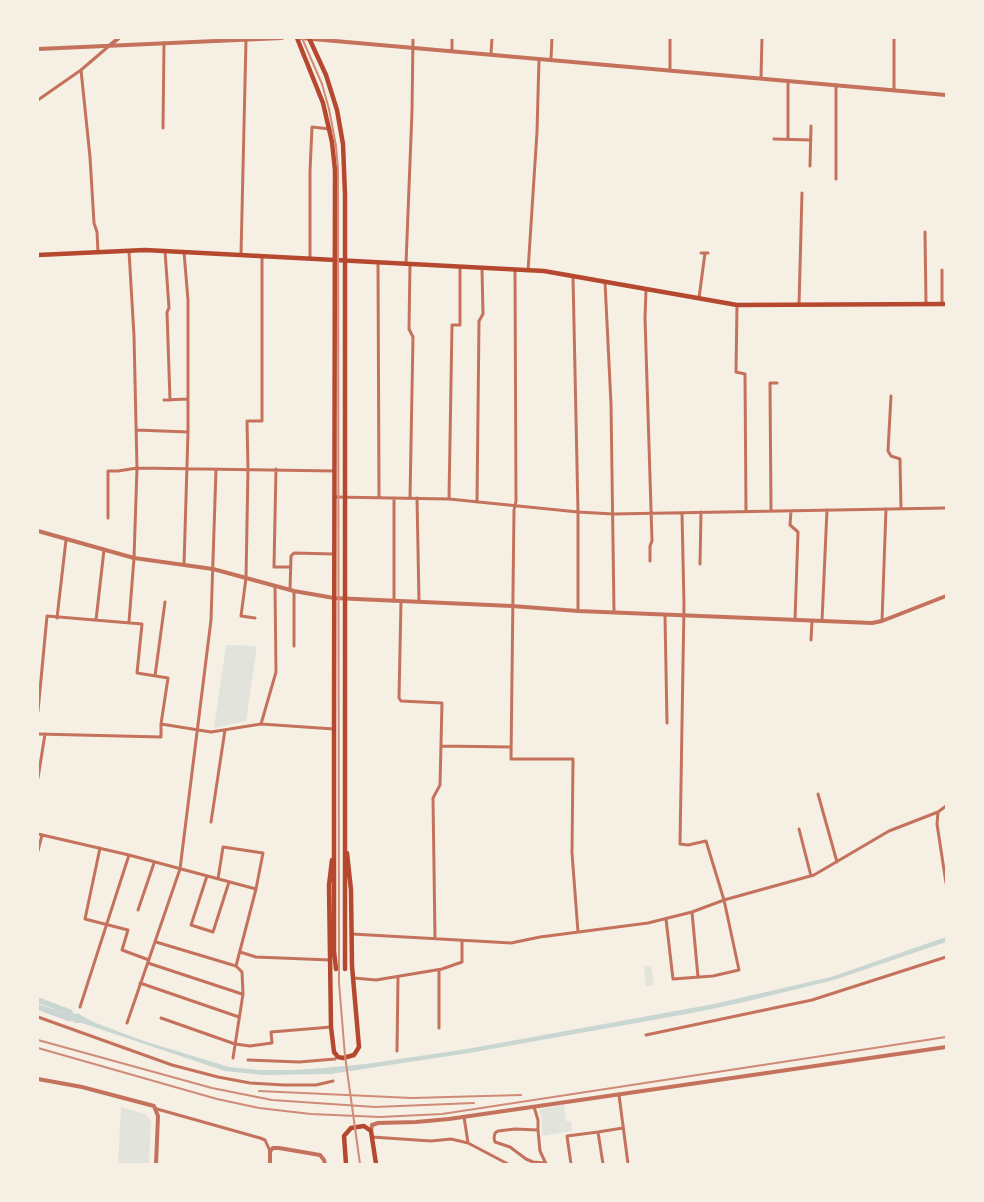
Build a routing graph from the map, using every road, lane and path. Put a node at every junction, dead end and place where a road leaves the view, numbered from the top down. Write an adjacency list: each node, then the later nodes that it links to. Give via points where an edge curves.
1 (120, 38): 15 (street)
2 (282, 38): 13 (street)
3 (297, 38): 32 (main road, via 318,87)
4 (301, 38): 5 (street)
5 (310, 38): 16 (street); 50 (main road, via 326,75 340,129)
6 (413, 38): 16 (street)
7 (452, 38): 18 (street)
8 (492, 38): 19 (street)
9 (552, 38): 21 (street)
10 (670, 38): 23 (street)
11 (762, 38): 24 (street)
12 (894, 38): 27 (street)
13 (246, 40): 14 (street); 46 (street)
14 (164, 42): 15 (street); 31 (street)
15 (110, 45): 17 (street); 22 (street)
16 (413, 47): 18 (street); 52 (street)
17 (38, 49)
18 (452, 50): 19 (street)
19 (491, 54): 20 (street)
20 (539, 58): 21 (street); 56 (street)
21 (551, 60): 23 (street)
22 (81, 70): 29 (street); 42 (street)
23 (670, 70): 24 (street)
24 (761, 78): 25 (street)
25 (788, 81): 26 (street); 34 (street)
26 (836, 84): 27 (street); 37 (street)
27 (894, 90): 28 (street)
28 (946, 95)
29 (38, 100)
30 (811, 126): 35 (street)
31 (162, 128)
32 (330, 129): 48 (street, via 312,127); 49 (main road, via 335,170)
33 (774, 139): 34 (street)
34 (788, 139): 35 (street)
35 (811, 140): 36 (street)
36 (810, 166)
37 (836, 179)
38 (802, 193): 65 (street)
39 (925, 232): 64 (street)
40 (129, 250): 41 (main road); 42 (main road); 71 (street)
41 (165, 251): 43 (main road); 69 (street)
42 (98, 252): 45 (main road)
43 (184, 252): 46 (main road); 70 (street, via 188,300)
44 (704, 253): 61 (street)
45 (38, 255)
46 (242, 255): 47 (main road)
47 (262, 256): 48 (main road); 75 (street, via 262,420 247,421)
48 (310, 259): 49 (main road)
49 (334, 261): 50 (main road); 78 (main road)
50 (345, 261): 51 (main road); 80 (main road)
51 (378, 263): 52 (main road); 81 (street)
52 (408, 264): 53 (main road); 83 (street, via 409,329 413,337)
53 (460, 267): 54 (main road); 85 (street, via 460,325 452,326)
54 (482, 268): 55 (main road); 86 (street)
55 (515, 270): 56 (main road); 87 (street)
56 (528, 270): 58 (main road)
57 (942, 270): 62 (street)
58 (573, 277): 59 (main road); 95 (street)
59 (605, 282): 60 (main road); 99 (street)
60 (646, 289): 61 (main road); 98 (street)
61 (699, 299): 63 (main road)
62 (944, 304): 64 (main road)
63 (737, 305): 65 (main road); 92 (street, via 736,372 745,374)
64 (926, 305): 65 (main road)
65 (799, 306)
66 (778, 383): 93 (street, via 770,383)
67 (891, 396): 90 (street, via 888,451 900,459)
68 (164, 400): 69 (street)
69 (170, 400): 70 (street)
70 (188, 400): 72 (street)
71 (136, 430): 72 (street); 73 (street)
72 (188, 432): 74 (street)
73 (137, 468): 74 (street); 100 (street, via 108,471); 105 (street)
74 (187, 468): 77 (street); 108 (street)
75 (248, 469): 76 (street); 77 (street); 111 (street)
76 (276, 469): 78 (street); 109 (street, via 274,567)
77 (216, 470): 110 (street)
78 (334, 471): 79 (main road)
79 (334, 497): 80 (street); 104 (main road)
80 (345, 497): 81 (street); 116 (main road)
81 (379, 497): 82 (street)
82 (394, 498): 83 (street); 117 (street)
83 (410, 498): 84 (street)
84 (417, 498): 85 (street); 119 (street)
85 (449, 499): 86 (street)
86 (477, 502): 87 (street)
87 (515, 505): 95 (street); 121 (street)
88 (946, 508): 90 (street)
89 (886, 509): 90 (street); 91 (street); 132 (street)
90 (901, 509)
91 (826, 510): 94 (street); 131 (street)
92 (746, 511): 93 (street); 97 (street)
93 (771, 511): 94 (street)
94 (791, 511): 129 (street, via 790,525 798,532)
95 (578, 512): 99 (street); 122 (street)
96 (682, 512): 97 (street); 98 (street); 125 (street)
97 (701, 512): 107 (street)
98 (651, 513): 99 (street); 106 (street)
99 (613, 514): 123 (street)
100 (108, 518)
101 (38, 531): 102 (street)
102 (66, 540): 103 (street); 126 (street)
103 (104, 550): 105 (street); 128 (street)
104 (334, 554): 109 (street, via 294,553); 115 (main road)
105 (134, 558): 108 (street); 133 (street)
106 (650, 561)
107 (700, 564)
108 (184, 566): 110 (street)
109 (290, 568): 113 (street)
110 (213, 570): 111 (street); 143 (street, via 211,620)
111 (246, 578): 112 (street); 127 (street, via 241,616)
112 (275, 586): 113 (street); 141 (street, via 276,672)
113 (292, 590): 115 (street); 135 (street)
114 (946, 596): 132 (street)
115 (334, 598): 116 (street); 142 (main road)
116 (346, 599): 117 (street); 156 (main road)
117 (394, 601): 118 (street)
118 (401, 601): 119 (street); 147 (street, via 399,698 401,701 442,703)
119 (419, 601): 121 (street)
120 (165, 602): 136 (street)
121 (512, 606): 122 (street); 148 (street)
122 (578, 611): 123 (street)
123 (614, 612): 124 (street)
124 (666, 614): 125 (street); 139 (street)
125 (684, 616): 129 (street); 170 (street, via 680,844 706,841)
126 (57, 618): 128 (street); 137 (street, via 47,616)
127 (255, 618)
128 (96, 620): 133 (street)
129 (794, 620): 130 (street)
130 (812, 621): 131 (street); 134 (street)
131 (822, 621): 132 (street)
132 (882, 621)
133 (129, 622): 136 (street, via 142,624 137,673)
134 (812, 640)
135 (294, 646)
136 (155, 676): 140 (street, via 168,678)
137 (39, 684): 138 (street)
138 (38, 711)
139 (667, 723)
140 (161, 724): 143 (street); 146 (street, via 161,737)
141 (261, 724): 142 (street); 144 (street)
142 (334, 729): 157 (main road)
143 (197, 730): 144 (street); 163 (street)
144 (225, 730): 153 (street)
145 (38, 734): 146 (street)
146 (45, 734): 149 (street)
147 (440, 746): 148 (street); 177 (street, via 440,785 433,798)
148 (511, 747): 175 (street, via 511,759 573,759 572,852)
149 (38, 778)
150 (818, 794): 161 (street)
151 (946, 806): 152 (street)
152 (938, 812): 161 (street, via 890,831); 168 (street)
153 (211, 822)
154 (799, 829): 165 (street)
155 (40, 834): 158 (street); 159 (street)
156 (345, 835): 176 (main road); 185 (main road)
157 (335, 836): 182 (main road, via 330,885); 186 (main road)
158 (100, 848): 160 (street); 174 (street, via 85,919)
159 (38, 851)
160 (128, 855): 162 (street); 174 (street)
161 (837, 862): 165 (street)
162 (154, 863): 163 (street); 171 (street)
163 (180, 869): 164 (street); 179 (street)
164 (206, 876): 166 (street); 167 (street, via 191,925 213,932)
165 (811, 876): 170 (street)
166 (218, 879): 167 (street); 169 (street, via 223,847 262,854)
167 (229, 882): 169 (street)
168 (946, 883)
169 (256, 889): 180 (street)
170 (724, 900): 172 (street); 189 (street, via 739,970)
171 (138, 910)
172 (692, 912): 173 (street); 189 (street)
173 (666, 919): 175 (street); 189 (street, via 673,979)
174 (107, 925): 183 (street, via 128,930 122,950); 193 (street)
175 (578, 932): 178 (street, via 511,943)
176 (352, 934): 177 (street); 190 (main road)
177 (435, 937): 178 (street)
178 (462, 940): 187 (street, via 462,962)
179 (156, 942): 183 (street); 184 (street)
180 (240, 952): 182 (street, via 256,957); 184 (street)
181 (946, 957): 200 (street, via 812,1000)
182 (330, 960): 198 (main road)
183 (148, 961): 191 (street); 192 (street)
184 (236, 966): 192 (street, via 242,972)
185 (345, 969)
186 (336, 970)
187 (439, 970): 188 (street); 199 (street)
188 (398, 977): 190 (street); 203 (street)
189 (698, 977)
190 (354, 978): 198 (main road, via 359,1047 354,1055 343,1058 336,1055)
191 (140, 982): 195 (street); 197 (street)
192 (243, 994): 195 (street)
193 (80, 1007)
194 (38, 1017): 208 (street, via 172,1065 218,1077 284,1085 316,1085)
195 (239, 1017): 201 (street)
196 (161, 1018): 201 (street)
197 (127, 1023)
198 (330, 1027): 201 (street, via 271,1032 272,1042 250,1046)
199 (439, 1028)
200 (646, 1035)
201 (235, 1044): 204 (street)
202 (946, 1046): 209 (street)
203 (397, 1051)
204 (233, 1058)
205 (335, 1059): 206 (street)
206 (248, 1060)
207 (38, 1079): 211 (street, via 82,1087)
208 (333, 1081)
209 (619, 1095): 210 (street); 213 (street)
210 (534, 1107): 212 (street); 214 (street)
211 (157, 1109): 219 (street, via 260,1138 265,1140); 220 (street)
212 (464, 1117): 215 (street, via 378,1123 372,1125); 218 (street)
213 (623, 1128): 216 (street); 229 (street)
214 (538, 1130): 226 (street, via 540,1151); 226 (street, via 498,1131 494,1138 495,1142 526,1159)
215 (371, 1131): 217 (main road); 223 (main road, via 364,1126 347,1131 344,1136)
216 (598, 1132): 227 (street, via 567,1136); 228 (street)
217 (372, 1137): 218 (street, via 431,1141 451,1139); 224 (main road)
218 (468, 1143): 225 (street)
219 (270, 1150): 221 (street); 222 (street, via 279,1148 320,1155)
220 (156, 1164)
221 (270, 1164)
222 (325, 1164)
223 (346, 1164)
224 (376, 1164)
225 (508, 1164)
226 (546, 1164)
227 (571, 1164)
228 (603, 1164)
229 (628, 1164)

